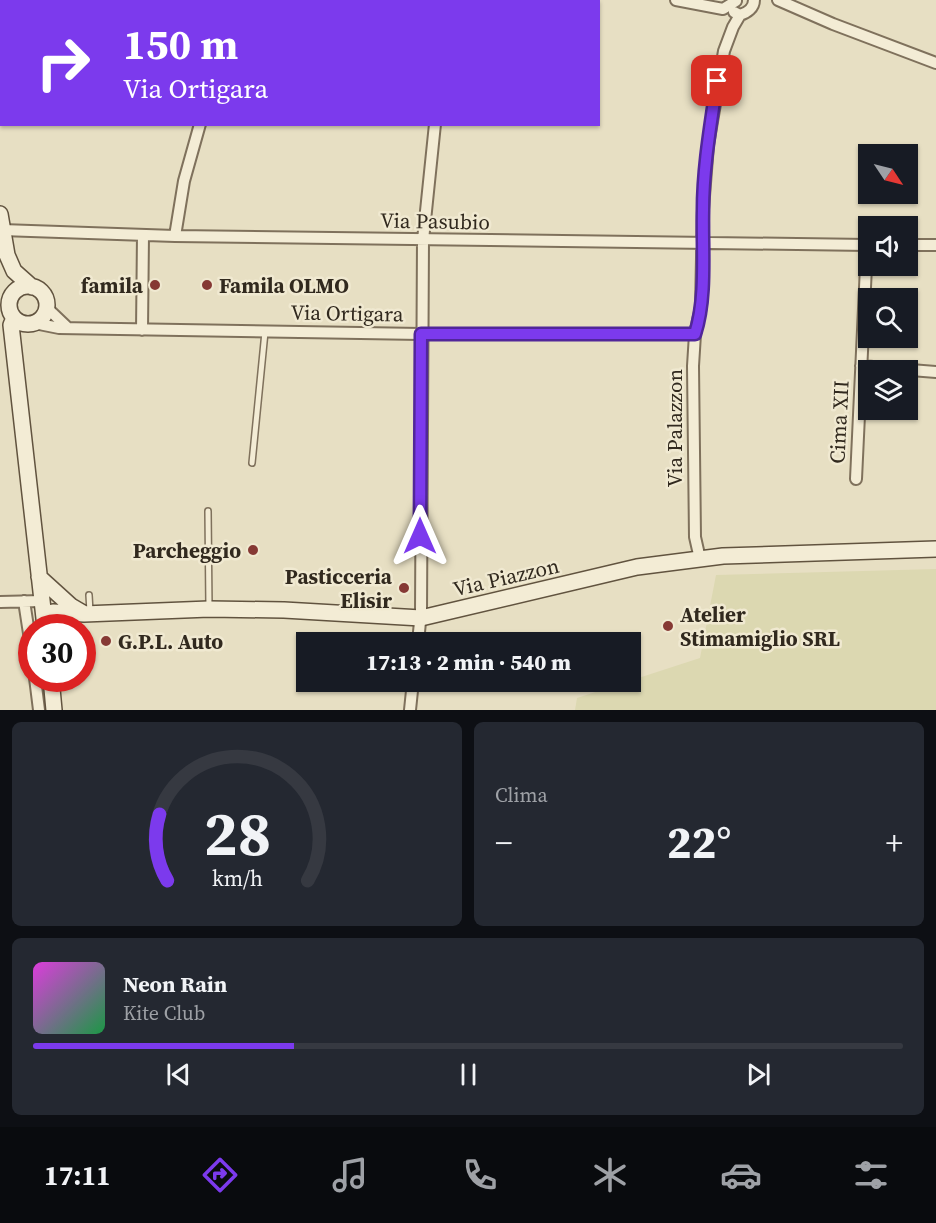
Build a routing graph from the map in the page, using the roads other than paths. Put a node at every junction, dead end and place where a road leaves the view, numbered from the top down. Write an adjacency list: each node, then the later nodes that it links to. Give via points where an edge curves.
1 (676, 0): 4 (street, via 723,9)
2 (754, 0): 5 (street, Via Palazzon, via 752,7)
3 (778, 0): 6 (street)
4 (736, 1): 5 (street, via 732,9)
5 (740, 15): 14 (street, Via Palazzon, via 724,51 717,81 708,145)
6 (936, 63)
7 (199, 126): 12 (street)
8 (435, 126): 13 (street)
9 (0, 214): 10 (street)
10 (2, 230): 11 (street, Via Pasubio); 18 (street)
11 (143, 235): 12 (street, Via Pasubio); 26 (street)
12 (175, 236): 13 (street, Via Pasubio)
13 (423, 240): 14 (street, Via Pasubio); 28 (street)
14 (703, 242): 15 (street, Via Pasubio); 29 (street, Via Palazzon)
15 (858, 245)
16 (918, 245): 17 (street)
17 (936, 245)
18 (7, 251): 20 (street, via 14,271); 21 (street)
19 (866, 276): 30 (street, Cima XII)
20 (32, 287): 21 (street, via 19,289); 22 (street, via 42,292)
21 (11, 298): 23 (street, via 9,308)
22 (46, 308): 24 (street, via 42,318); 25 (street)
23 (14, 318): 24 (street, via 24,324); 31 (street, via 11,325)
24 (34, 323): 25 (street, Via Ortigara); 31 (street, via 22,343)
25 (68, 328): 26 (street, Via Ortigara)
26 (142, 330): 27 (street, Via Ortigara)
27 (265, 332): 28 (street, Via Ortigara); 35 (lane)
28 (421, 334): 29 (street, Via Ortigara); 50 (street)
29 (695, 334): 39 (street, Via Palazzon, via 694,494)
30 (861, 360)
31 (16, 367): 40 (street)
32 (918, 371): 33 (street, Cima XII)
33 (936, 372)
34 (859, 420): 36 (street, Cima XII)
35 (252, 463)
36 (856, 479)
37 (208, 511): 44 (lane)
38 (936, 549): 39 (street, Via Piazzon)
39 (700, 559): 50 (street, Via Piazzon, via 637,567)
40 (39, 577): 46 (street); 47 (street)
41 (89, 596): 48 (lane)
42 (24, 601): 43 (street); 45 (street); 46 (street)
43 (0, 602)
44 (209, 609): 49 (street, Via Piazzon); 50 (street, Via Piazzon)
45 (26, 614)
46 (44, 614)
47 (76, 614)
48 (81, 614)
49 (96, 617)
50 (420, 618): 51 (street)
51 (419, 632)
52 (37, 692): 55 (street)
53 (52, 692): 56 (street)
54 (412, 692): 57 (street)
55 (39, 710)
56 (54, 710)
57 (410, 710)

